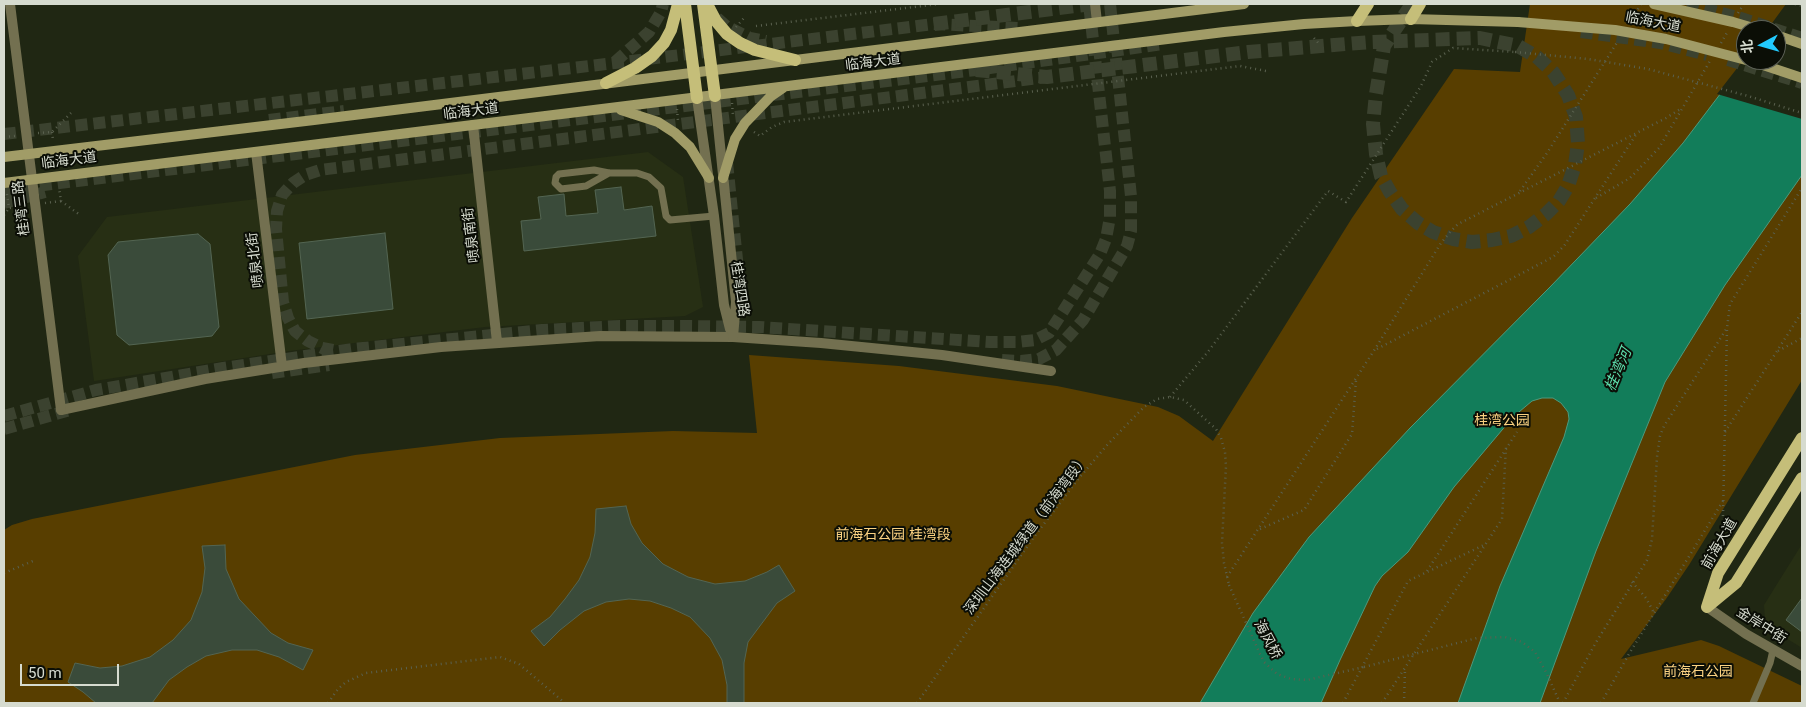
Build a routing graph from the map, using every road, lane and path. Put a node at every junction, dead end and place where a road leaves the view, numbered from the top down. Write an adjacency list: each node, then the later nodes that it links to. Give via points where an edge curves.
1 (10, 4): 50 (street, 桂湾三路)
2 (678, 4): 37 (main road, via 664,43 652,56)
3 (685, 4): 35 (main road, 桂湾四路)
4 (705, 4): 30 (main road, via 727,34 740,43); 32 (main road, 桂湾四路)
5 (939, 4): 20 (path)
6 (1095, 4): 18 (street)
7 (1244, 4): 18 (main road, 临海大道)
8 (1368, 4): 17 (main road)
9 (1420, 4): 15 (main road)
10 (1641, 4): 22 (path)
11 (1654, 4): 19 (main road, 临海大道, bridge)
12 (1744, 4): 16 (path)
13 (1795, 4): 14 (path)
14 (1802, 6)
15 (1411, 19): 17 (main road, 临海大道); 29 (main road, 临海大道, bridge, via 1518,22 1615,30)
16 (1734, 20)
17 (1357, 21): 38 (main road, 临海大道, via 1224,32)
18 (1097, 22): 30 (main road, 临海大道)
19 (1736, 23)
20 (756, 26)
21 (1730, 28): 26 (path)
22 (1625, 29)
23 (1620, 37): 58 (path)
24 (1314, 38): 28 (path)
25 (1786, 38): 27 (main road)
26 (1720, 44)
27 (1802, 44)
28 (1320, 45)
29 (1736, 57)
30 (795, 60): 32 (main road, 临海大道)
31 (1711, 60): 42 (path)
32 (712, 70): 35 (main road, 临海大道); 39 (main road, 桂湾四路)
33 (1778, 70): 36 (main road, 临海大道)
34 (1266, 71): 48 (path, via 1240,66 784,122)
35 (694, 72): 37 (main road, 临海大道); 40 (main road, 桂湾四路)
36 (1802, 78)
37 (606, 83): 50 (main road, 临海大道)
38 (785, 87): 39 (main road, 临海大道); 54 (main road, via 770,97 745,123 735,139)
39 (714, 96): 40 (main road, 临海大道); 54 (street, 桂湾四路)
40 (697, 98): 41 (main road, 临海大道); 53 (street, 桂湾四路)
41 (615, 108): 45 (main road, 临海大道); 53 (main road, via 658,122 675,133 690,147)
42 (1682, 108): 46 (path); 59 (path, via 1659,148 1643,166 1630,178)
43 (71, 113): 47 (path)
44 (1802, 113): 75 (path, bridge, via 1648,70 1588,59 1453,48 1432,62 1421,86 1346,202 1328,191 1207,353)
45 (473, 125): 49 (main road, 临海大道); 69 (street, 喷泉南街)
46 (1638, 131): 58 (path); 59 (path)
47 (52, 132)
48 (760, 136)
49 (256, 152): 55 (main road, 临海大道); 72 (street, 喷泉北街)
50 (29, 154): 51 (main road, 临海大道); 55 (street, 桂湾三路)
51 (4, 157)
52 (610, 173): 52 (lane, via 594,170 561,174 555,183 561,189 586,186); 64 (lane, via 632,172 654,180 664,193 666,216 670,220)
53 (709, 178): 64 (street, 桂湾四路)
54 (722, 178): 67 (street, 桂湾四路, via 736,302)
55 (32, 180): 56 (main road, 临海大道); 72 (street, 桂湾三路, via 61,410)
56 (4, 183)
57 (1802, 188): 66 (path, via 1730,304)
58 (1518, 193): 70 (path, via 1458,224 1451,231)
59 (1594, 199): 70 (path, via 1564,246 1553,256)
60 (61, 201): 62 (path)
61 (9, 208): 63 (path)
62 (80, 215)
63 (4, 216)
64 (714, 216): 67 (street, 桂湾四路, via 724,305)
65 (1802, 312): 71 (path)
66 (1727, 328): 77 (path); 89 (path, via 1660,436 1651,545 1647,560)
67 (733, 337): 69 (street, via 600,336); 73 (street, via 942,355)
68 (1802, 338): 71 (path)
69 (498, 342): 72 (street)
70 (1375, 350): 74 (path)
71 (1777, 351): 77 (path)
72 (282, 366)
73 (1051, 371)
74 (1356, 378): 83 (path); 83 (path, via 1352,434 1304,510)
75 (1170, 397): 88 (path, 海风桥, via 1184,400 1216,429 1221,438 1226,466 1222,543); 98 (path, 深圳山海连城绿道（前海湾段）, via 1157,399 1144,407 1079,478)
76 (1516, 432): 79 (path)
77 (1724, 433): 81 (path)
78 (1802, 438): 90 (main road, 前海大道, via 1718,573)
79 (1506, 448): 84 (path, via 1502,519); 86 (path)
80 (1802, 478): 90 (main road, via 1736,583)
81 (1723, 500): 82 (path); 91 (path)
82 (1723, 516)
83 (1258, 530): 88 (path)
84 (1486, 544): 86 (path); 93 (path)
85 (32, 561): 87 (path)
86 (1426, 572): 99 (path, via 1408,581)
87 (4, 573)
88 (1227, 577): 93 (path, 海风桥, bridge, via 1264,662 1277,674 1307,680)
89 (1632, 582): 91 (path); 102 (path)
90 (1707, 607): 92 (street, 金岸中街)
91 (1654, 613): 103 (path)
92 (1773, 650): 94 (street, 金岸中街); 104 (lane)
93 (1414, 654): 95 (path); 102 (path, 海风桥, via 1488,636 1522,642 1541,661)
94 (1802, 666)
95 (1405, 668): 100 (path); 101 (path)
96 (328, 703): 97 (path, via 346,682 366,673 500,658 519,664)
97 (565, 703)
98 (917, 703)
99 (1342, 703)
100 (1382, 703)
101 (1404, 703)
102 (1561, 703)
103 (1602, 703)
104 (1753, 703)

